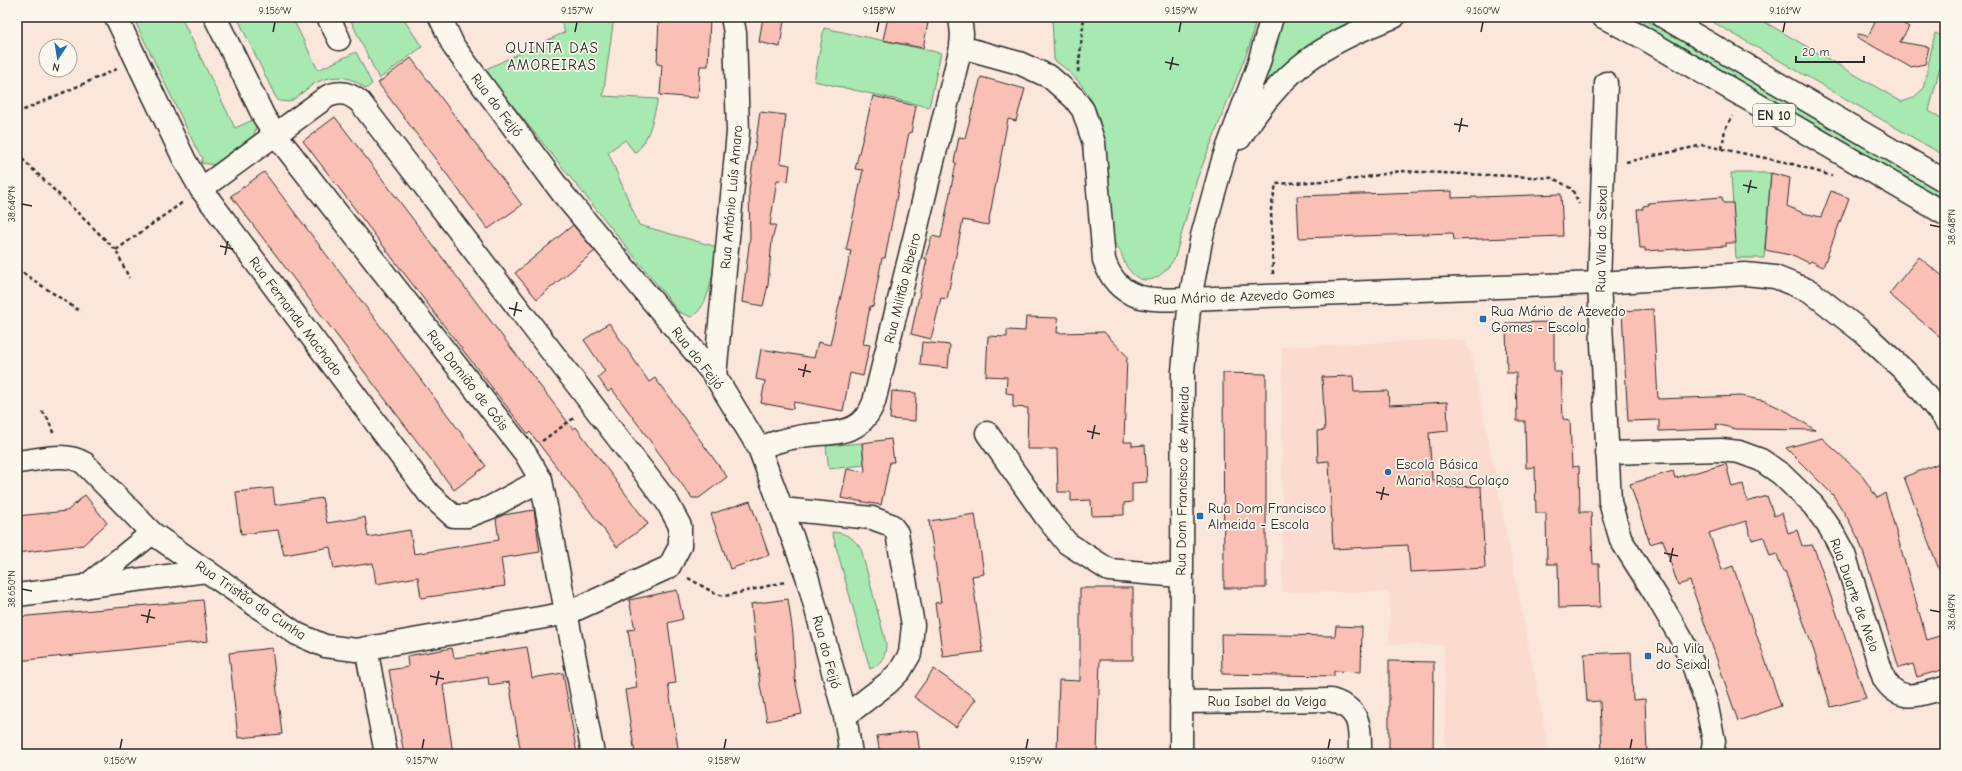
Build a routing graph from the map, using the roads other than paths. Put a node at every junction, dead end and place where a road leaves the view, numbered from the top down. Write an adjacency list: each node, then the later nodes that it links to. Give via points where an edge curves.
1 (116, 17): 16 (street, Rua Fernanda Machado)
2 (215, 17): 14 (street, Rua Damião de Góis, via 264,117)
3 (328, 17): 11 (street)
4 (440, 17): 21 (street, Rua do Feijó, via 454,47 563,194)
5 (732, 17): 21 (street, Rua António Luís Amaro, via 735,33 738,132)
6 (960, 17): 12 (street, Rua Militão Ribeiro)
7 (1272, 17): 17 (street, Rua Dom Francisco de Almeida, via 1258,66 1223,160)
8 (1394, 17): 17 (street, Rua Dom Francisco de Almeida, via 1318,52 1279,83 1239,139)
9 (1603, 17): 18 (street, EN 10, via 1640,36)
10 (1664, 17): 15 (street, EN 10)
11 (339, 39)
12 (960, 47): 20 (street, Rua Mário de Azevedo Gomes, via 1036,70 1050,77 1074,98 1087,120 1094,143 1103,250 1107,268 1117,284 1138,297 1147,300); 24 (street, Rua Militão Ribeiro, via 869,414 853,429 799,436)
13 (1606, 83): 19 (street, Rua Vila do Seixal)
14 (276, 135): 16 (street); 27 (street, Rua Damião de Góis, via 525,453); 34 (street, Rua Tristão da Cunha, via 328,96 339,92 351,95 360,102 667,502 680,526 680,546 669,567)
15 (1945, 181)
16 (201, 189): 27 (street, Rua Fernanda Machado, via 429,494 453,516 468,516 489,508)
17 (1209, 211): 20 (street, Rua Dom Francisco de Almeida)
18 (1945, 214)
19 (1599, 283): 20 (street, Rua Mário de Azevedo Gomes); 22 (street, Rua Mário de Azevedo Gomes, via 1745,274 1774,277 1795,284 1810,291 1865,334 1909,375); 25 (street, Rua Vila do Seixal)
20 (1190, 299): 31 (street, Rua Dom Francisco de Almeida, via 1183,371)
21 (715, 376): 24 (street, Rua do Feijó)
22 (1945, 419)
23 (987, 433): 31 (street, via 1067,543 1109,570)
24 (759, 448): 28 (street, Rua do Feijó)
25 (1607, 453): 36 (street, Rua Duarte de Melo, via 1722,450 1739,452 1761,460 1781,474 1813,505 1830,528 1844,554 1884,679 1891,689 1902,696); 44 (street, Rua Vila do Seixal, via 1610,502 1621,540 1657,596 1692,662 1706,702 1714,741)
26 (17, 462): 29 (street, Rua Tristão da Cunha, via 74,457 84,463)
27 (541, 480): 34 (street, Rua Damião de Góis)
28 (782, 509): 38 (street, Rua do Feijó, via 807,576); 38 (street, via 872,518 891,525 897,533 913,625 910,654 900,671 888,683)
29 (152, 533): 30 (street, Rua Tristão da Cunha); 32 (street)
30 (207, 571): 32 (street); 35 (street, Rua Tristão da Cunha, via 297,634 325,646 356,650)
31 (1180, 576): 37 (street, Rua Dom Francisco de Almeida)
32 (85, 587): 33 (street)
33 (17, 594)
34 (568, 613): 35 (street, Rua Tristão da Cunha); 40 (street, Rua Damião de Góis)
35 (366, 648): 39 (street)
36 (1945, 688)
37 (1181, 702): 42 (street, Rua Dom Francisco de Almeida); 43 (street, Rua Isabel da Veiga, via 1331,700 1343,704 1354,713 1360,729)
38 (845, 716): 41 (street, Rua do Feijó)
39 (386, 754)
40 (593, 754)
41 (851, 754)
42 (1181, 754)
43 (1360, 754)
44 (1712, 754)

